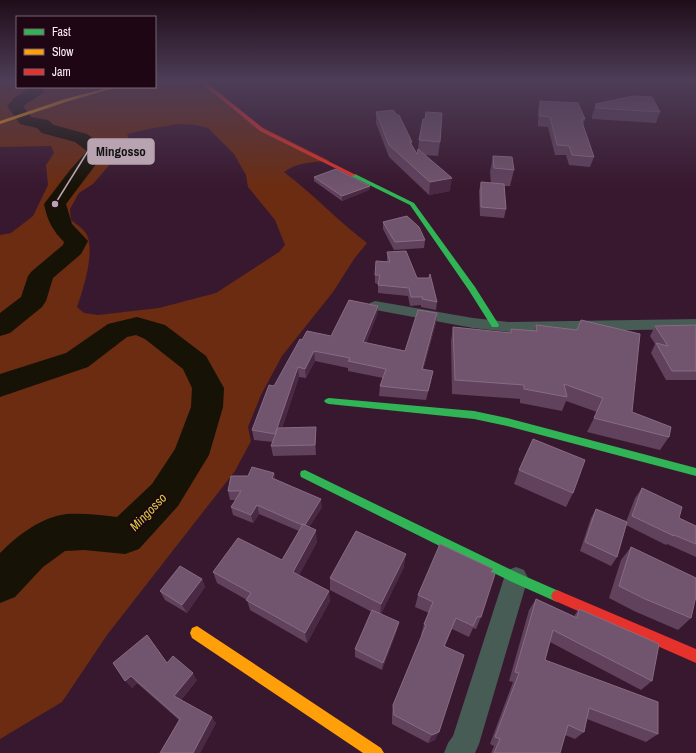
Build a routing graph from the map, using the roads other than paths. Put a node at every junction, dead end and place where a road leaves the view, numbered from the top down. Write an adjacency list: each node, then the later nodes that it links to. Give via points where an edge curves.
1 (20, 116): 3 (street)
2 (245, 116): 6 (street, via 262,130 412,204)
3 (3, 122)
4 (375, 306): 6 (street)
5 (696, 324): 6 (street)
6 (495, 325)
7 (329, 401): 8 (street, via 474,415)
8 (696, 472)
9 (305, 474): 10 (street)
10 (516, 578): 12 (street); 14 (street, via 465,744)
11 (197, 633): 13 (street)
12 (696, 656)
13 (376, 753)
14 (458, 753)

